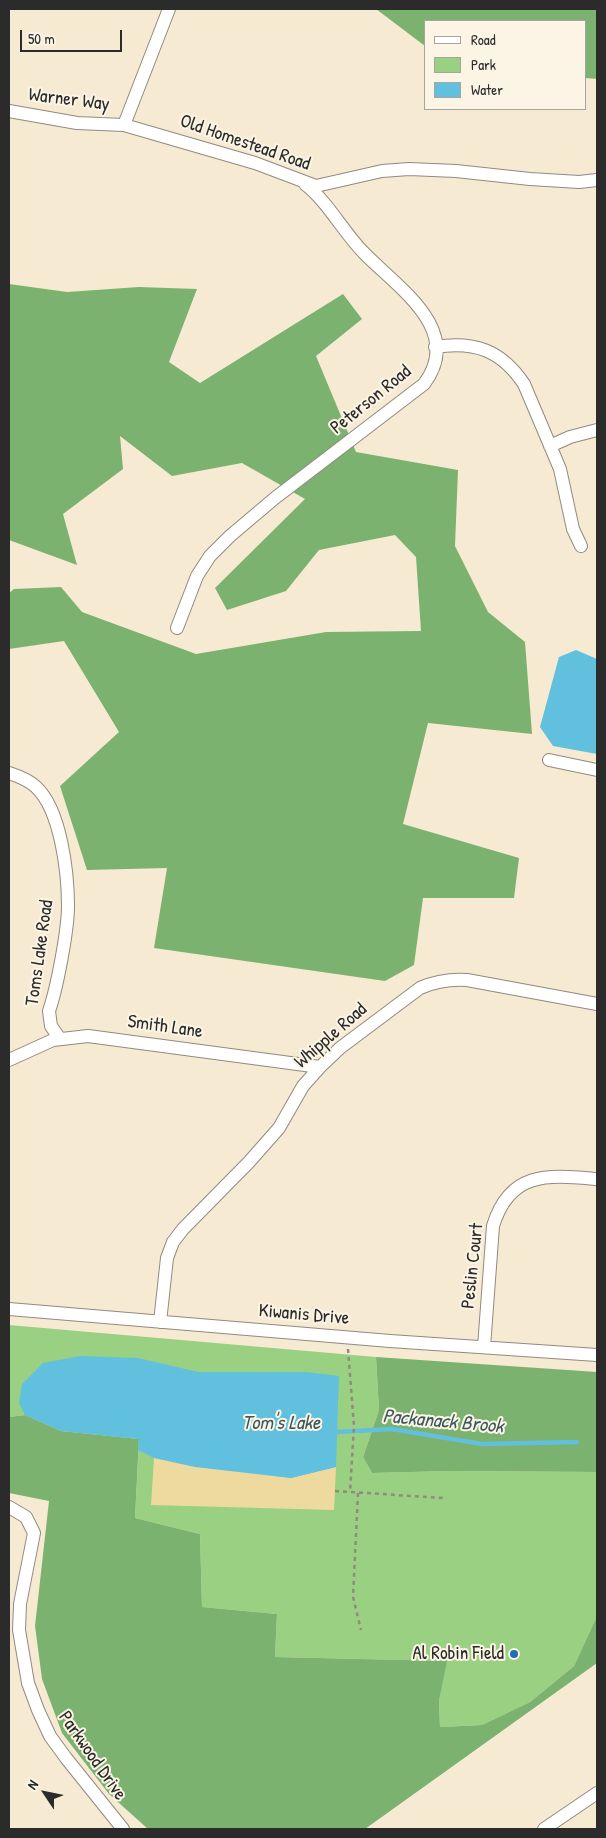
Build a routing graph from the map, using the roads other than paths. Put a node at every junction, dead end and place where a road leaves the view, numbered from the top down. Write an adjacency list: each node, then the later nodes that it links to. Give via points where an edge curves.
1 (170, 9): 3 (street)
2 (9, 111): 3 (street, Warner Way, via 77,123)
3 (124, 125): 5 (street, Old Homestead Road, via 255,163)
4 (597, 180): 5 (street, Old Homestead Road, via 579,182 409,169 357,176 326,185)
5 (305, 184): 6 (street, Peterson Road, via 316,193 364,253 412,297 431,326)
6 (436, 347): 8 (street, via 464,344 492,353 505,362 524,384); 10 (street, Peterson Road, via 434,366 424,384 275,498 210,556 197,576)
7 (597, 430): 8 (street, via 570,436)
8 (550, 446): 9 (street, via 560,469)
9 (581, 546)
10 (177, 628)
11 (549, 760): 12 (street)
12 (597, 770)
13 (9, 774): 15 (street, Toms Lake Road, via 35,785 43,794 53,812 62,856 68,908 49,1011 51,1026)
14 (597, 1004): 17 (street, Whipple Road, via 467,980 434,982 412,994)
15 (60, 1038): 16 (street, Smith Lane); 17 (street, Smith Lane, via 88,1036)
16 (9, 1060)
17 (320, 1067): 20 (street, Whipple Road, via 303,1086 279,1128 173,1242 164,1274)
18 (597, 1179): 21 (street, Peslin Court, via 544,1177 515,1189 505,1200 493,1226)
19 (9, 1309): 20 (street, Kiwanis Drive)
20 (160, 1322): 21 (street, Kiwanis Drive)
21 (484, 1347): 22 (street, Kiwanis Drive)
22 (597, 1355)
23 (9, 1507): 25 (street, Parkwood Drive, via 26,1517 34,1533 20,1604 19,1630 22,1656 38,1710 50,1736)
24 (597, 1793): 26 (street)
25 (123, 1829)
26 (545, 1829)

